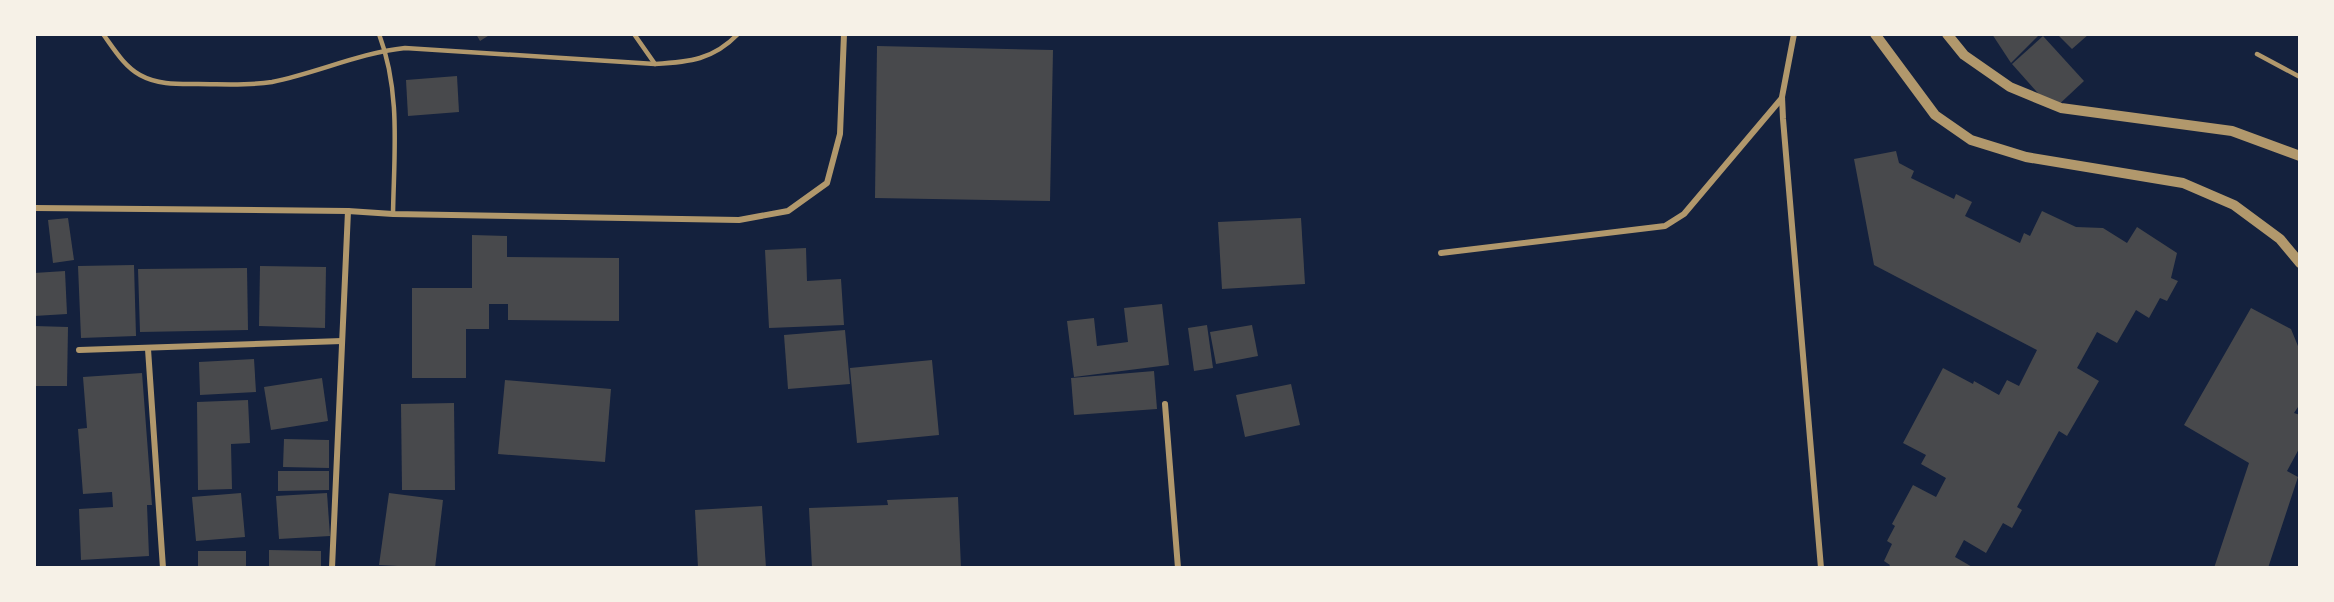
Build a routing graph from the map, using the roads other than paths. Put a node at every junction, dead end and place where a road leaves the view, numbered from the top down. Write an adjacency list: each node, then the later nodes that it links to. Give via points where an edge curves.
1 (103, 34): 9 (lane, via 124,63 138,74 168,84 269,82)
2 (379, 34): 9 (lane)
3 (634, 34): 11 (lane)
4 (738, 34): 11 (lane, via 727,46 694,62)
5 (844, 34): 17 (street, via 840,134 827,183 789,211 739,220)
6 (1794, 34): 13 (street)
7 (1875, 34): 19 (street, via 1935,115 1971,140 2026,157 2183,183 2234,205 2280,239)
8 (1947, 34): 14 (street, via 1964,56 2010,87 2061,108 2232,131)
9 (385, 50): 11 (lane, via 426,48); 17 (lane, via 395,108)
10 (2257, 54): 12 (lane)
11 (655, 64)
12 (2300, 77)
13 (1782, 97): 18 (street, via 1684,214 1665,226); 27 (street)
14 (2300, 156)
15 (34, 208): 16 (street)
16 (348, 211): 17 (street); 20 (street)
17 (393, 214)
18 (1441, 253)
19 (2300, 263)
20 (342, 341): 21 (street); 25 (street)
21 (148, 349): 22 (street); 24 (street)
22 (79, 350)
23 (1165, 404): 26 (street)
24 (163, 567)
25 (332, 567)
26 (1178, 567)
27 (1821, 567)

